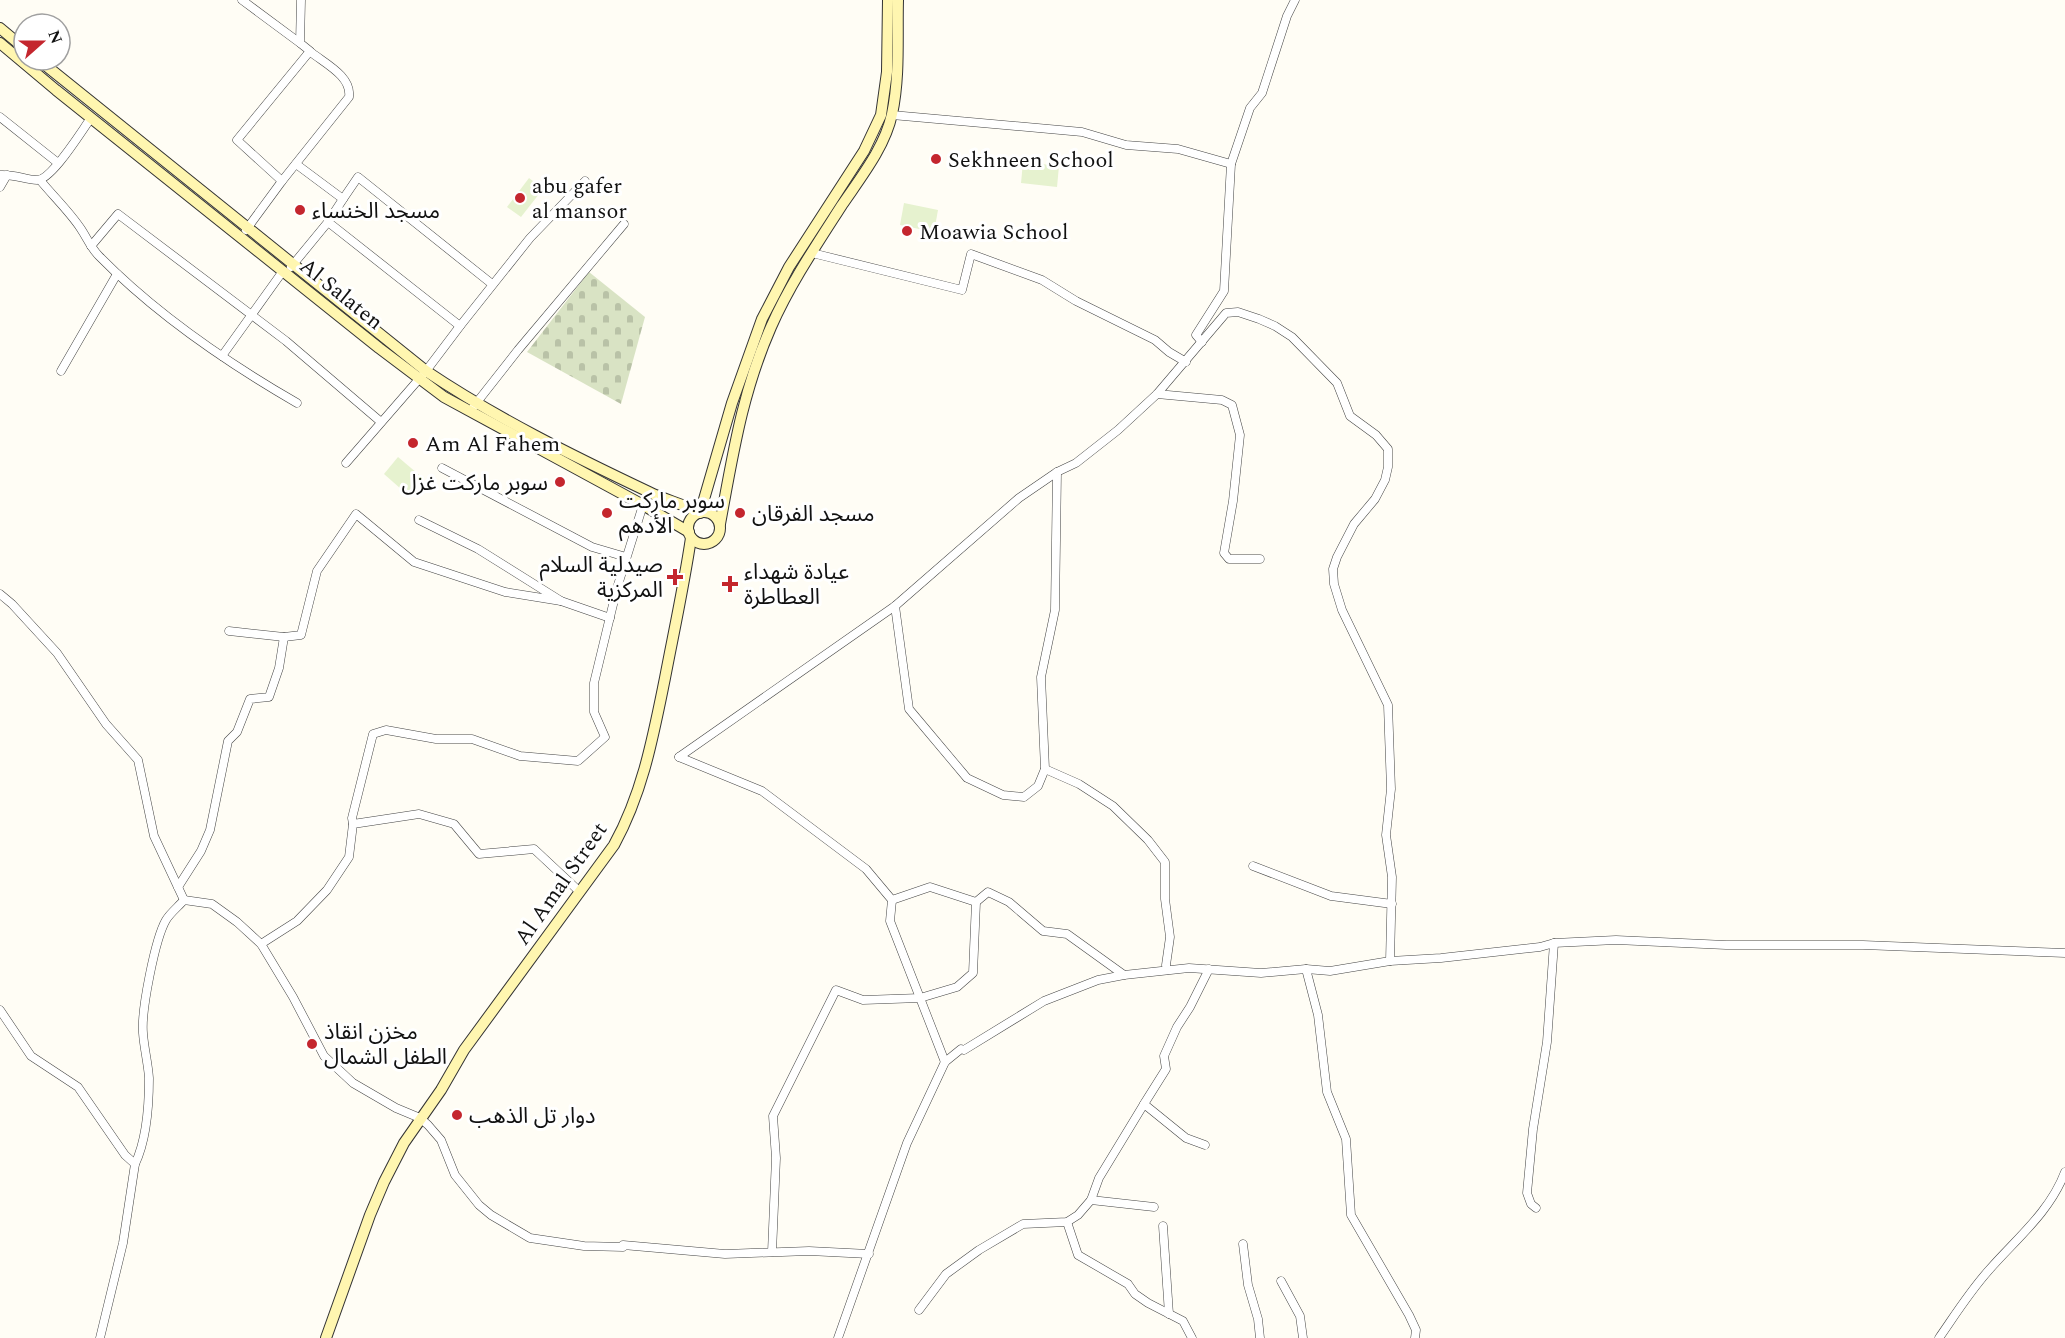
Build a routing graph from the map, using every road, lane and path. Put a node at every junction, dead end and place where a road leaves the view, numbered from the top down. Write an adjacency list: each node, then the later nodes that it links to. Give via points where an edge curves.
1 (242, 0): 9 (street)
2 (301, 0): 9 (street)
3 (888, 0): 48 (main road, via 887,72 881,115 864,151 789,267 762,319 732,403)
4 (898, 0): 12 (main road)
5 (1295, 0): 17 (street, via 1262,93 1250,108)
6 (0, 28): 7 (main road)
7 (12, 38)
8 (0, 43): 14 (main road, Al Salaten)
9 (300, 43): 20 (street, via 310,51 237,140)
10 (312, 53): 16 (street, via 345,80 350,93)
11 (53, 72): 26 (main road, Al Salaten)
12 (892, 115): 17 (street, via 1082,132 1126,145 1178,150); 28 (main road, via 874,156)
13 (0, 117): 15 (street)
14 (92, 118): 15 (street); 26 (main road, Al Salaten)
15 (58, 163): 19 (street)
16 (296, 164): 20 (street); 23 (street)
17 (1231, 164): 35 (street, via 1224,291 1196,335)
18 (4, 175): 19 (street); 22 (street)
19 (40, 180): 27 (street)
20 (282, 181): 26 (street)
21 (585, 181): 32 (street)
22 (0, 187)
23 (343, 199): 24 (street); 32 (street, via 358,177)
24 (328, 222): 29 (street); 34 (street)
25 (624, 224): 42 (street)
26 (245, 232): 29 (main road, Al Salaten); 30 (main road, Al Salaten)
27 (91, 246): 31 (street); 33 (street, via 118,214)
28 (812, 253): 37 (street, via 962,290 971,254 1042,280 1155,340); 50 (main road, via 772,324 747,390)
29 (294, 264): 30 (street); 39 (main road, Al Salaten)
30 (285, 272): 33 (street); 39 (main road, Al Salaten)
31 (117, 274): 36 (street); 38 (street)
32 (492, 284): 34 (street)
33 (252, 315): 36 (street); 43 (street)
34 (460, 326): 39 (street)
35 (1202, 342): 37 (street); 68 (street, via 1226,313 1238,312 1275,326 1292,337 1337,383 1350,416 1388,449 1384,480 1337,557 1334,584 1342,610 1388,705 1391,789 1386,835)
36 (222, 356): 41 (street)
37 (1186, 362): 40 (street)
38 (61, 370)
39 (423, 375): 42 (main road, Al Salaten, via 444,397); 43 (street)
40 (1157, 394): 46 (street, via 1076,463); 53 (street, via 1222,400 1232,405 1240,435 1224,553 1229,559)
41 (297, 403)
42 (473, 408): 47 (main road, Al Salaten); 48 (main road, Al Salaten)
43 (381, 422): 44 (street)
44 (346, 463)
45 (442, 468): 52 (street, via 592,547)
46 (1057, 472): 56 (street, via 1019,498); 60 (street, via 1055,610 1041,677)
47 (643, 505): 51 (main road, Al Salaten); 52 (street)
48 (700, 513): 50 (main road, via 714,516); 51 (main road, via 692,518)
49 (419, 520): 55 (street, via 478,549)
50 (720, 524): 51 (main road, via 711,543 700,544)
51 (690, 535): 64 (main road, Al Amal Street, via 682,599 641,783 614,845)
52 (626, 557): 57 (street)
53 (1260, 559)
54 (0, 594): 63 (street, via 57,653 106,724 138,760 154,836)
55 (561, 601): 57 (street); 59 (street, via 505,592 414,562 356,514 317,571 301,635)
56 (895, 606): 60 (street, via 909,709 967,778 1003,795 1024,797 1038,786); 66 (street, via 679,757 762,791 866,869)
57 (610, 618): 61 (street, via 594,683 594,712 605,737 578,761 520,756 472,739 436,739 386,730 373,734)
58 (229, 631): 59 (street)
59 (284, 637): 63 (street, via 269,697 250,699 237,732 228,741 210,830)
60 (1045, 769): 75 (street, via 1079,784 1113,806 1165,862 1170,937)
61 (353, 824): 64 (street, via 419,814 454,824 479,854 534,849); 70 (street, via 349,857 327,890 297,921)
62 (1253, 866): 68 (street, via 1331,896)
63 (178, 886): 65 (street)
64 (580, 892): 81 (main road, Al Amal Street, via 464,1050)
65 (184, 900): 70 (street, via 212,904); 83 (street, via 166,921 148,986 143,1030 148,1112)
66 (892, 900): 67 (street, via 930,887); 77 (street, via 890,921)
67 (976, 902): 76 (street, via 987,892 1009,902 1043,932 1067,934); 77 (street, via 973,973 957,987)
68 (1392, 904): 72 (street)
69 (1554, 943): 71 (street, via 1616,940); 72 (street); 88 (street, via 1547,1042 1527,1193)
70 (261, 944): 81 (street, via 324,1056 353,1083)
71 (2065, 953)
72 (1390, 961): 74 (street, via 1330,970)
73 (1209, 969): 74 (street, via 1261,973); 75 (street); 80 (street, via 1164,1056 1166,1069)
74 (1306, 969): 103 (street, via 1318,1015 1327,1092 1346,1139 1351,1215 1410,1315)
75 (1167, 970): 76 (street)
76 (1124, 975): 79 (street, via 1098,980 1044,1001)
77 (920, 998): 79 (street); 92 (street, via 863,1000 836,990 773,1116 776,1158)
78 (0, 1010): 83 (street, via 31,1056 78,1088)
79 (945, 1062): 93 (street, via 908,1143)
80 (1144, 1104): 82 (street, via 1186,1138); 86 (street, via 1099,1178)
81 (420, 1118): 92 (street, via 441,1140 455,1175 479,1205 530,1238 584,1246 623,1245 725,1254); 98 (main road, Al Amal Street, via 384,1182)
82 (1204, 1145)
83 (135, 1164): 97 (street, via 123,1243)
84 (2065, 1172): 85 (street)
85 (2063, 1185): 104 (street, via 1977,1284)
86 (1091, 1200): 87 (street); 89 (street)
87 (1154, 1207)
88 (1536, 1208)
89 (1067, 1222): 95 (street, via 1023,1224 988,1244 946,1274); 96 (street, via 1078,1255)
90 (1163, 1226): 96 (street)
91 (1243, 1244): 101 (street)
92 (772, 1252): 93 (street)
93 (869, 1254): 99 (street)
94 (1281, 1281): 102 (street, via 1300,1316)
95 (920, 1310)
96 (1169, 1314): 100 (street, via 1183,1321)
97 (100, 1338)
98 (326, 1338)
99 (838, 1338)
100 (1192, 1338)
101 (1260, 1338)
102 (1303, 1338)
103 (1415, 1338)
104 (1939, 1338)

